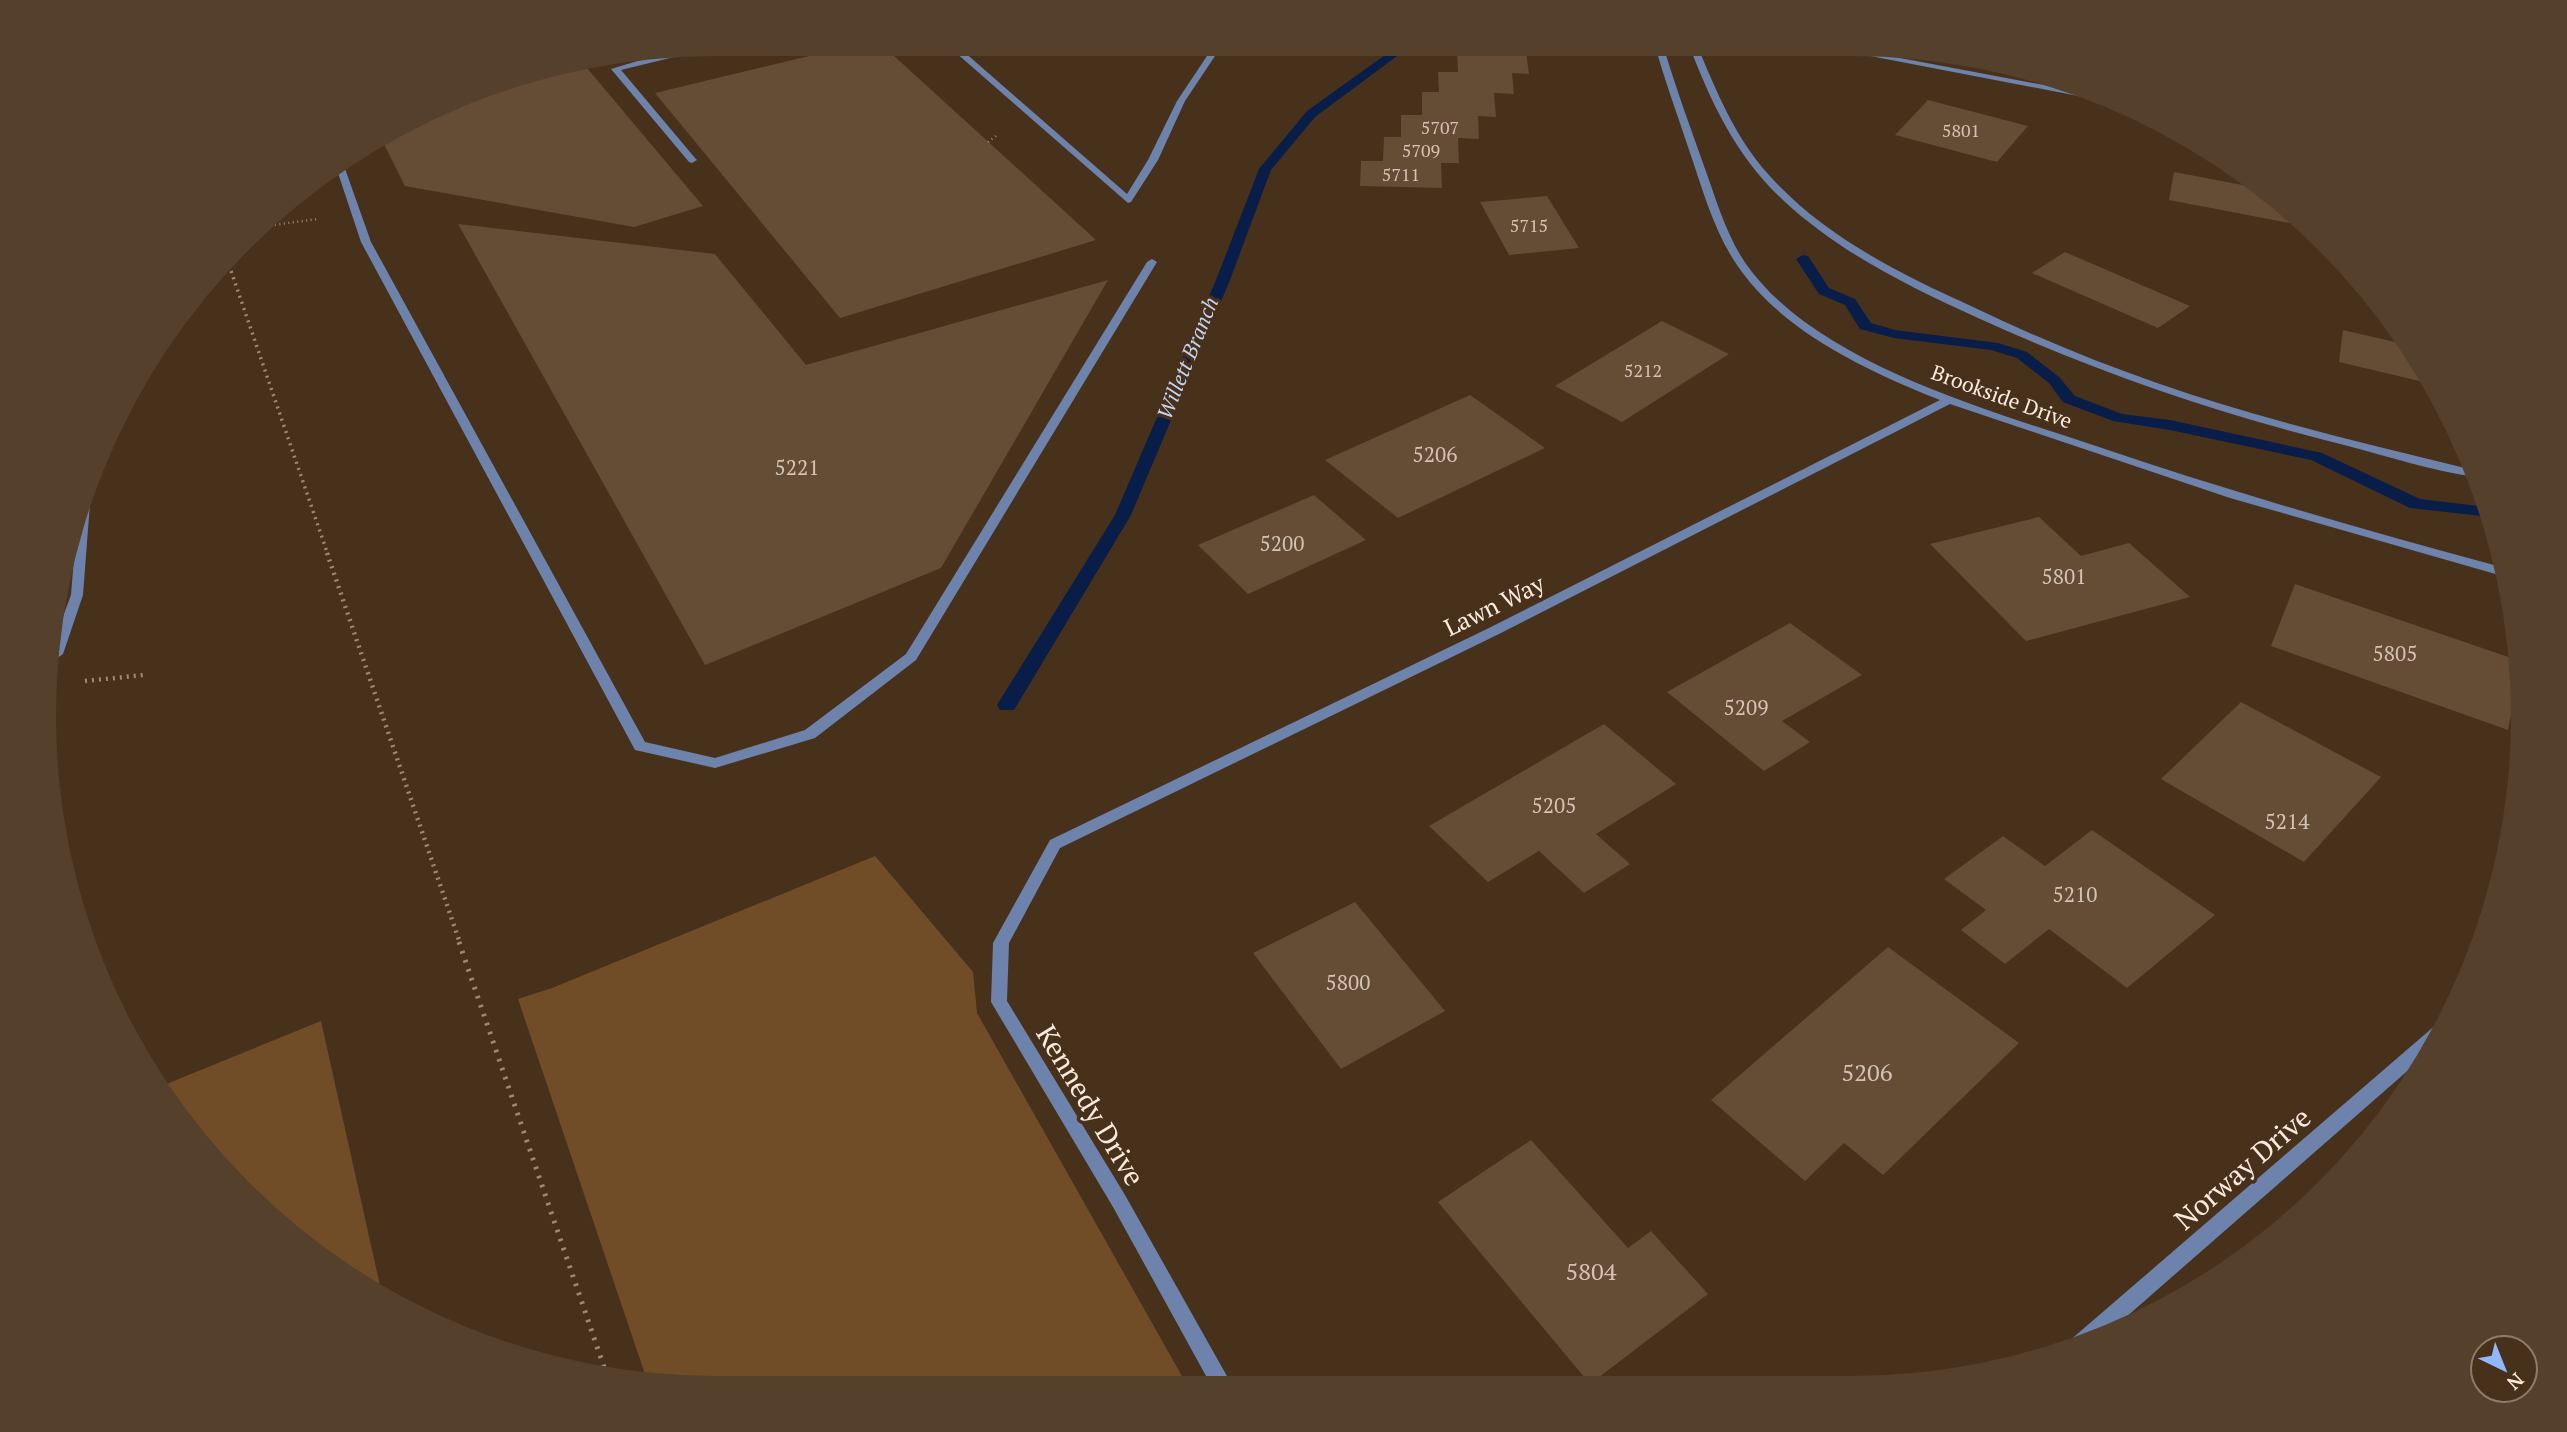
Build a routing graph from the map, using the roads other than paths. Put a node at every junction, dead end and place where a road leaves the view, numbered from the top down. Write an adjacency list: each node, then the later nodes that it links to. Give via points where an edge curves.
1 (964, 56): 2 (street, via 1128,200)
2 (1211, 56)
3 (1663, 56): 11 (street, Brookside Drive, via 1724,232 1751,277 1822,339)
4 (1698, 56): 12 (street, via 1732,135 1767,179 1809,217 1869,259 1935,294 2110,370 2334,440)
5 (1878, 57): 7 (street)
6 (642, 61): 8 (street, via 615,69)
7 (2067, 93)
8 (692, 160)
9 (342, 172): 10 (street, via 366,242 640,747 715,763 810,734 911,657)
10 (1152, 262)
11 (1949, 400): 14 (street, Brookside Drive, via 2264,505); 16 (street, Lawn Way, via 1494,631)
12 (2464, 471)
13 (82, 533): 15 (street, via 77,595)
14 (2494, 570)
15 (61, 639)
16 (1055, 844): 19 (street, Kennedy Drive, via 1001,943 999,1002)
17 (2423, 1047): 18 (street, Norway Drive)
18 (2100, 1328)
19 (1217, 1376)

